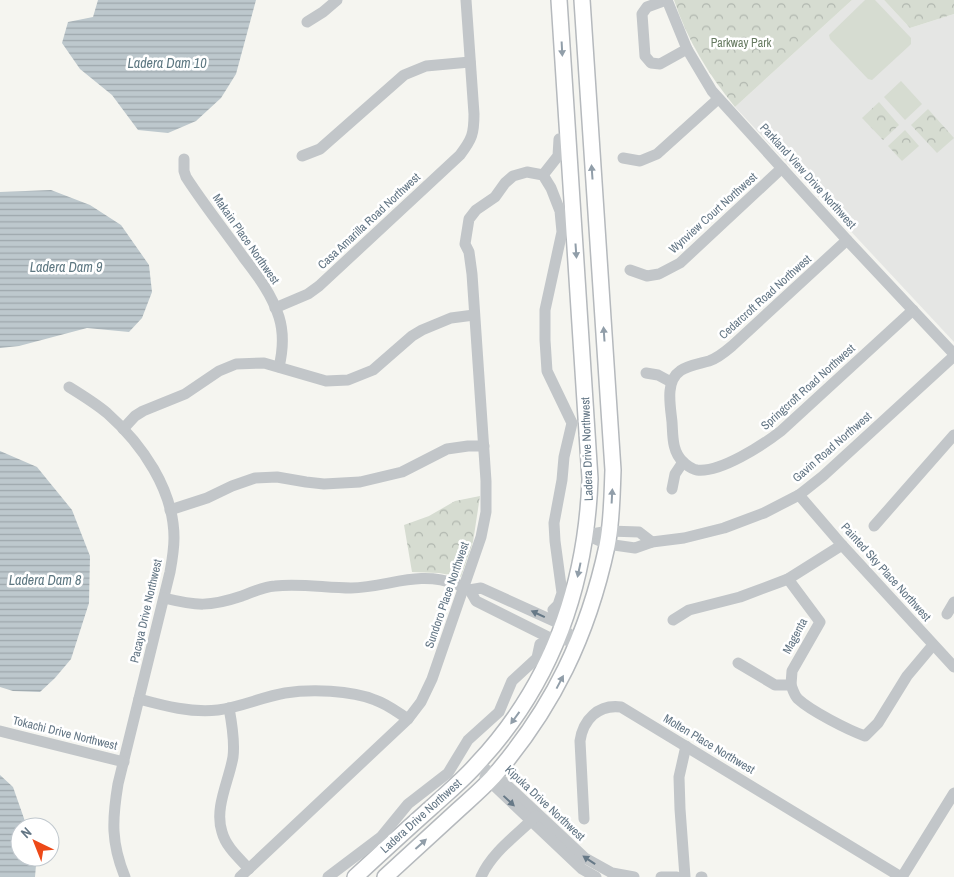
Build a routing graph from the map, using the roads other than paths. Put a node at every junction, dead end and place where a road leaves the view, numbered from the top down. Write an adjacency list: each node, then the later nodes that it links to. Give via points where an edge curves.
1 (337, 0): 6 (street)
2 (466, 0): 8 (street)
3 (559, 0): 34 (main road, Ladera Drive Northwest, one-way to 34, via 589,469)
4 (582, 0): 35 (main road, Ladera Drive Northwest, one-way to 4, via 613,470)
5 (666, 0): 7 (street, Parkland View Drive Northwest); 7 (street, via 647,7 642,14 645,56 651,63 660,64)
6 (307, 22)
7 (687, 49): 9 (street, Parkland View Drive Northwest)
8 (470, 62): 11 (street, via 426,66 404,75 320,150); 18 (street, Casa Amarilla Road Northwest, via 474,128 471,141 460,156 319,286)
9 (718, 99): 12 (street, via 657,154 640,161); 14 (street, Parkland View Drive Northwest)
10 (559, 139): 15 (street, via 558,156)
11 (302, 156)
12 (623, 158)
13 (184, 159): 18 (street, Makain Place Northwest, via 186,177 257,276)
14 (782, 168): 16 (street, Parkland View Drive Northwest); 17 (street, Wynview Court Northwest, via 671,269 647,276)
15 (543, 174): 20 (street, Sundoro Place Northwest, via 527,172 513,176 495,198 476,210 469,219 465,244 472,274); 43 (street, via 560,211 562,232 546,310 547,371 572,422 554,523 562,593 553,610)
16 (847, 240): 19 (street, Parkland View Drive Northwest); 24 (street, Cedarcroft Road Northwest, via 720,356 688,365)
17 (630, 270)
18 (275, 308): 22 (street, Makain Place Northwest, via 282,336)
19 (913, 310): 21 (street, Parkland View Drive Northwest); 29 (street, Springcroft Road Northwest, via 762,445 746,455 705,470 696,470)
20 (474, 315): 22 (street, via 451,318 422,330 373,370 348,380 326,381); 28 (street, Sundoro Place Northwest)
21 (954, 355): 31 (street, Gavin Road Northwest)
22 (279, 366): 26 (street, via 251,362 226,367 185,394 143,411)
23 (646, 373): 24 (street)
24 (671, 382): 29 (street, via 674,450)
25 (69, 387): 26 (street, Pacaya Drive Northwest)
26 (123, 428): 32 (street, Pacaya Drive Northwest, via 153,469)
27 (954, 435): 33 (street)
28 (484, 446): 32 (street, via 447,450 402,472 360,482 324,484 277,477 255,478); 38 (street, Sundoro Place Northwest, via 486,517)
29 (683, 462): 30 (street, via 675,474)
30 (672, 489)
31 (799, 495): 35 (street, Gavin Road Northwest, via 724,528 684,538 635,548); 36 (street, Painted Sky Place Northwest)
32 (170, 510): 39 (street, Pacaya Drive Northwest, via 174,549)
33 (874, 526)
34 (586, 535): 35 (street, Gavin Road Northwest); 43 (main road, Ladera Drive Northwest, one-way to 43, via 572,600)
35 (608, 538): 44 (main road, Ladera Drive Northwest, via 590,610)
36 (842, 545): 37 (street); 45 (street, Painted Sky Place Northwest)
37 (788, 578): 42 (street, via 740,597 689,610); 48 (street, Magenta, via 820,622 792,671)
38 (467, 589): 39 (street, via 445,580 419,578 353,588 272,586 207,605); 43 (street, via 476,601 548,637); 43 (street, one-way to 38, via 556,622 481,588); 51 (street, Sundoro Place Northwest, via 432,679)
39 (164, 598): 49 (street, Pacaya Drive Northwest)
40 (954, 602): 41 (street)
41 (947, 614)
42 (673, 620)
43 (555, 631): 44 (street); 55 (main road, Ladera Drive Northwest, one-way to 55, via 544,671 517,717); 64 (street, via 540,644 537,658 512,681 496,716 468,740 448,773 408,804 381,837)
44 (578, 642): 56 (main road, Ladera Drive Northwest, one-way to 44, via 551,698)
45 (934, 645): 47 (street, Painted Sky Place Northwest); 48 (street, via 908,676 878,724 865,736 805,704)
46 (738, 663): 48 (street, via 775,685)
47 (954, 667)
48 (791, 685)
49 (139, 699): 50 (street, via 178,708); 54 (street, Pacaya Drive Northwest)
50 (229, 708): 51 (street, via 284,693 348,693 375,700); 60 (street, via 234,749 220,810 220,825 224,839)
51 (408, 719): 60 (street, Sundoro Place Northwest)
52 (0, 731): 54 (street, Tokachi Drive Northwest)
53 (686, 746): 59 (street, Molten Place Northwest, via 621,707 603,708 594,713 581,731); 71 (street, via 679,777); 72 (street, Molten Place Northwest)
54 (124, 762): 62 (street, Pacaya Drive Northwest, via 113,821 115,844)
55 (476, 766): 56 (street, Kipuka Drive Northwest); 65 (main road, Ladera Drive Northwest)
56 (492, 778): 58 (street, Kipuka Drive Northwest); 66 (main road, Ladera Drive Northwest, one-way to 56)
57 (953, 795): 72 (street)
58 (535, 818): 61 (street, Kipuka Drive Northwest); 67 (street, via 497,853)
59 (584, 819)
60 (249, 869): 63 (street, Sundoro Place Northwest)
61 (601, 875): 68 (street, Kipuka Drive Northwest, via 612,873)
62 (125, 877)
63 (240, 877)
64 (328, 877)
65 (355, 877)
66 (385, 877)
67 (481, 877)
68 (634, 877)
69 (661, 877): 70 (street)
70 (678, 877)
71 (685, 877)
72 (902, 877)

